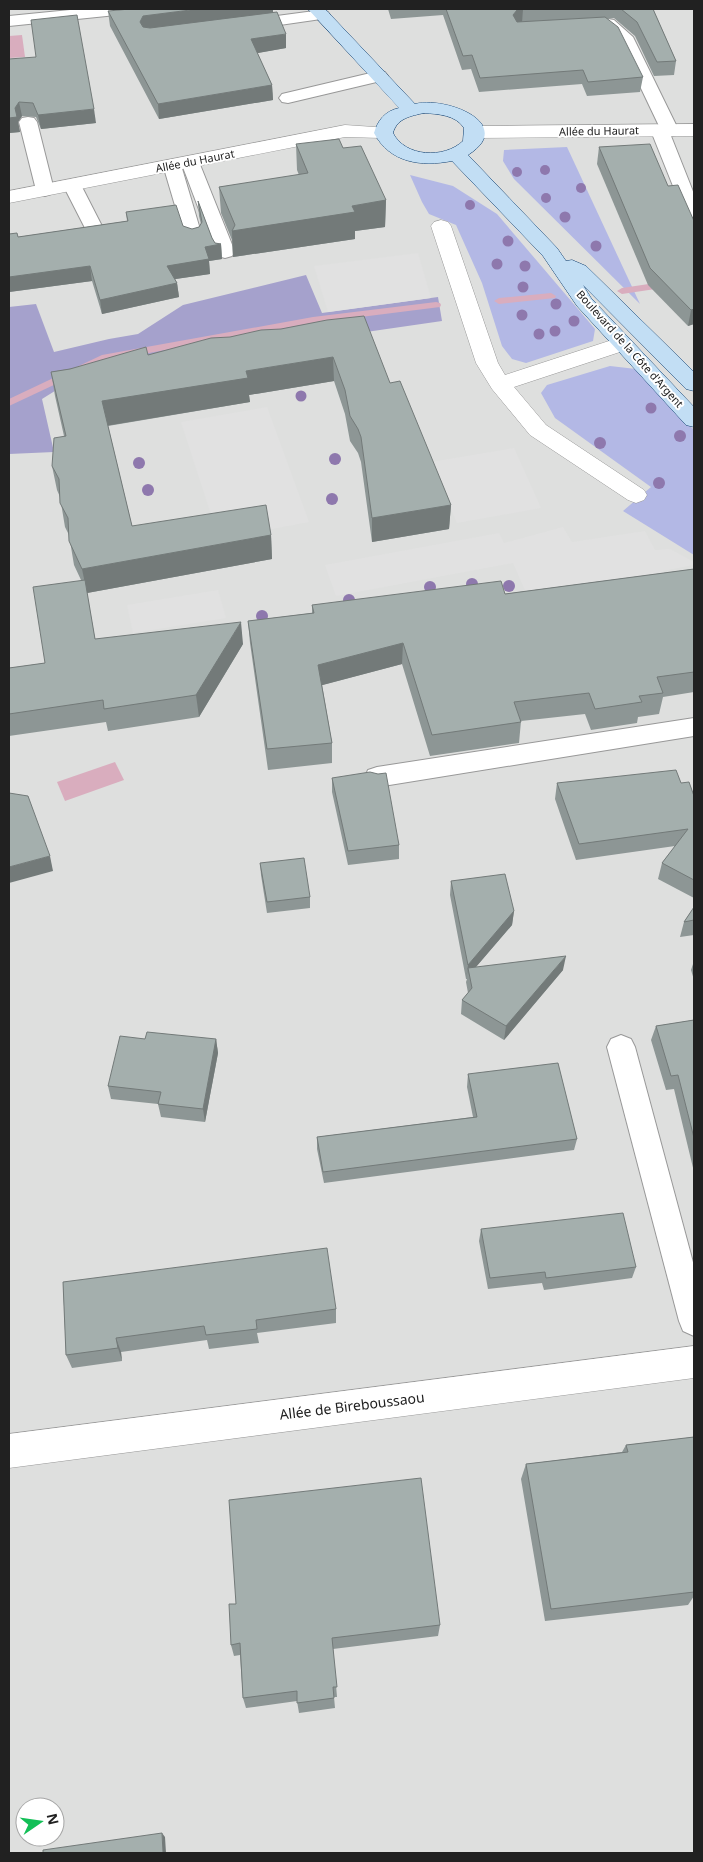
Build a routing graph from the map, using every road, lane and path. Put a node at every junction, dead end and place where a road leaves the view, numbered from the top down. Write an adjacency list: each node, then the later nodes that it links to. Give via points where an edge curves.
1 (126, 9): 3 (lane)
2 (319, 12): 5 (lane); 6 (main road)
3 (9, 21)
4 (579, 26): 11 (lane, via 608,24 625,38)
5 (227, 27)
6 (379, 76): 7 (lane); 8 (main road)
7 (288, 98)
8 (410, 109): 12 (main road, via 390,118); 13 (main road, via 424,107 452,111 468,120)
9 (28, 122): 17 (lane)
10 (694, 130): 11 (street, Allée du Haurat)
11 (665, 131): 13 (street, Allée du Haurat); 19 (lane)
12 (382, 132): 14 (main road, via 391,147 414,157 429,159); 15 (street, Allée du Haurat, via 345,130)
13 (474, 132): 14 (main road, via 467,148)
14 (456, 154): 24 (main road, Boulevard de la Côte d'Argent)
15 (181, 163): 16 (street, Allée du Haurat); 22 (lane); 23 (lane)
16 (72, 185): 17 (street, Allée du Haurat); 21 (lane)
17 (45, 190): 18 (street, Allée du Haurat)
18 (9, 197)
19 (694, 216)
20 (440, 226): 27 (street, via 487,363)
21 (96, 230)
22 (193, 236)
23 (225, 252)
24 (550, 252): 25 (main road, Boulevard de la Côte d'Argent, via 579,270); 26 (main road, Boulevard de la Côte d'Argent, via 584,302)
25 (646, 336): 26 (main road); 28 (main road, Boulevard de la Côte d'Argent)
26 (622, 344): 27 (street); 29 (main road, Boulevard de la Côte d'Argent)
27 (500, 384): 30 (street, via 538,430)
28 (694, 384)
29 (694, 420)
30 (636, 495)
31 (694, 727): 32 (lane)
32 (377, 777)
33 (621, 1047): 34 (lane)
34 (694, 1321)
35 (694, 1362): 36 (street, Allée de Bireboussaou)
36 (9, 1451)

